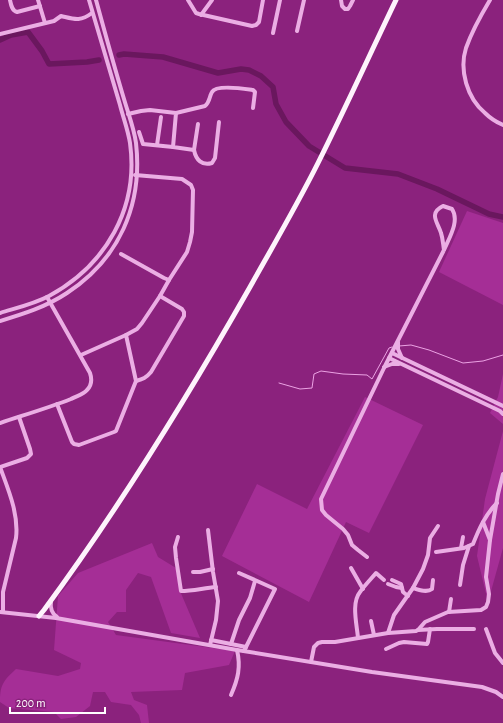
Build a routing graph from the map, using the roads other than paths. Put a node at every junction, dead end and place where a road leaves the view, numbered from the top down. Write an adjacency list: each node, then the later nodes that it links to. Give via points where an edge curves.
1 (10, 0): 14 (street, via 15,12)
2 (38, 0): 14 (street)
3 (89, 0): 15 (street)
4 (96, 0): 23 (street)
5 (188, 0): 16 (street, via 196,13)
6 (212, 0): 16 (street)
7 (263, 0): 16 (street, via 259,22 254,26)
8 (280, 0): 19 (street)
9 (304, 0): 18 (street)
10 (341, 0): 11 (street, via 345,9 348,9)
11 (353, 0)
12 (396, 0): 87 (main road, via 318,164 220,341 155,446)
13 (490, 0): 27 (street, via 466,48 464,72 467,88 475,101 484,112)
14 (40, 6): 17 (street)
15 (92, 13): 17 (street, via 79,19 61,16); 32 (street, via 129,141)
16 (201, 14)
17 (45, 23): 20 (street)
18 (297, 31)
19 (273, 33)
20 (0, 34)
21 (253, 108): 22 (street, via 253,90 215,89 205,106)
22 (176, 113): 23 (street, via 150,110); 30 (street)
23 (128, 114): 33 (street, via 136,141)
24 (161, 117): 29 (street)
25 (219, 122): 31 (street, via 215,158 212,163 199,161)
26 (198, 124): 31 (street)
27 (503, 125)
28 (139, 132): 29 (street, via 143,144)
29 (157, 145): 30 (street)
30 (173, 147): 31 (street)
31 (194, 150)
32 (130, 175): 33 (street); 38 (street, via 124,209 115,233 106,247 80,275)
33 (137, 175): 36 (street, via 182,179 191,185 193,190 190,242 187,252); 39 (street, via 131,211 111,251 84,281)
34 (444, 250): 34 (street, via 455,223 455,213 443,206 437,210 435,218); 43 (street)
35 (121, 254): 36 (street)
36 (169, 280): 37 (street)
37 (160, 296): 42 (street, via 137,329); 50 (street, via 182,309 184,316 151,372 143,380)
38 (47, 297): 39 (street); 40 (street)
39 (50, 303): 41 (street); 45 (street)
40 (0, 313)
41 (0, 321)
42 (126, 335): 45 (street); 50 (street)
43 (398, 341): 44 (street); 47 (street)
44 (392, 353): 46 (street); 47 (street)
45 (81, 355): 51 (street, via 92,378 91,384 83,394)
46 (389, 358): 48 (street); 49 (street)
47 (402, 359): 52 (street)
48 (400, 364): 49 (street); 53 (street)
49 (384, 368): 70 (street, via 321,499 322,510 343,529 352,545)
50 (136, 381): 51 (street, via 116,430 79,445 72,442)
51 (58, 404): 54 (street)
52 (503, 406)
53 (503, 414)
54 (19, 417): 55 (street); 56 (street, via 30,454 27,458)
55 (0, 423)
56 (0, 467): 88 (street, via 13,504 17,530 2,592)
57 (503, 474): 58 (street)
58 (498, 494): 59 (street); 60 (street)
59 (503, 498)
60 (497, 503): 61 (street); 66 (street)
61 (483, 522): 66 (street); 67 (street, via 473,544)
62 (438, 526): 83 (street, via 430,538 423,570)
63 (208, 530): 72 (street)
64 (178, 537): 81 (street, via 175,553 180,591)
65 (463, 537): 68 (street)
66 (490, 540): 89 (street, via 486,577 489,594 486,607 481,610)
67 (469, 546): 68 (street); 80 (street)
68 (462, 548): 69 (street)
69 (436, 552)
70 (366, 557)
71 (351, 568): 84 (street)
72 (213, 570): 73 (street); 81 (street)
73 (192, 572)
74 (239, 573): 78 (street)
75 (384, 580): 84 (street, via 376,573)
76 (392, 580): 82 (street)
77 (433, 580): 83 (street, via 432,590 422,591)
78 (255, 581): 101 (street, via 239,620); 102 (street, via 275,589)
79 (388, 584): 82 (street)
80 (460, 586)
81 (216, 587): 100 (street, via 216,620)
82 (402, 588): 85 (street)
83 (413, 588): 85 (street)
84 (363, 589): 99 (street, via 359,592 355,606)
85 (408, 596): 97 (street, via 394,615)
86 (451, 599): 89 (street)
87 (52, 600): 90 (main road); 91 (street, via 51,611)
88 (1, 612): 90 (street)
89 (449, 612): 96 (street, via 426,622)
90 (39, 616): 91 (street)
91 (59, 619): 100 (street)
92 (371, 621): 98 (street)
93 (430, 629): 94 (street); 96 (street); 103 (street, via 426,644 404,642)
94 (474, 629)
95 (486, 629): 105 (street, via 495,653)
96 (418, 630): 97 (street)
97 (388, 633): 98 (street)
98 (374, 635): 99 (street)
99 (358, 638): 104 (street, via 318,643 314,648)
100 (210, 643): 101 (street)
101 (234, 647): 102 (street); 106 (street, via 239,664)
102 (245, 649): 104 (street)
103 (386, 649)
104 (311, 662): 107 (street, via 482,687)
105 (503, 663)
106 (231, 695)
107 (503, 697)

